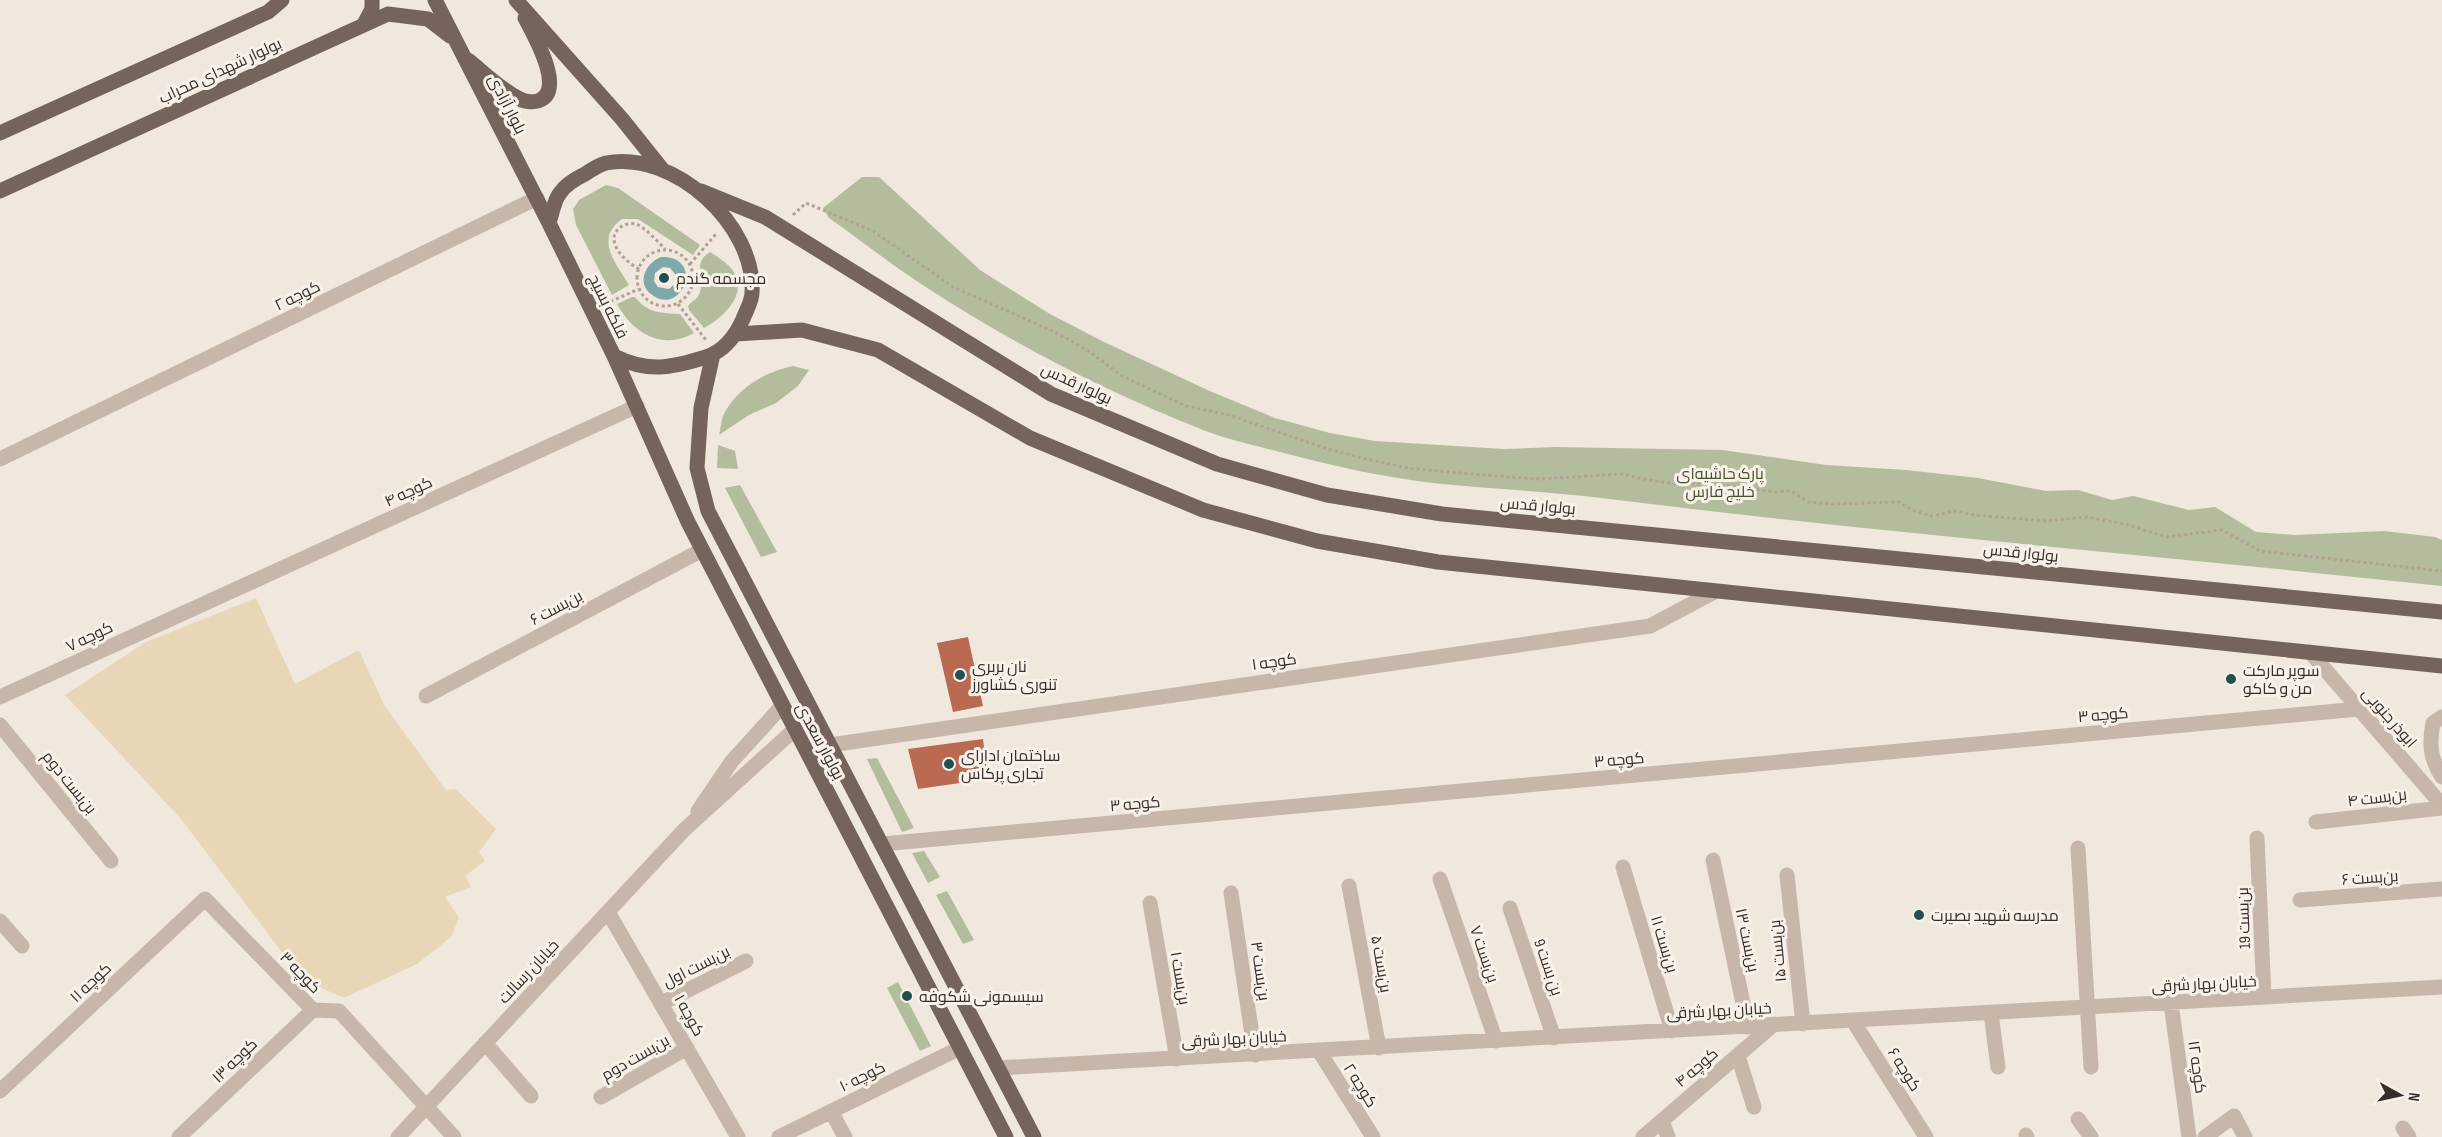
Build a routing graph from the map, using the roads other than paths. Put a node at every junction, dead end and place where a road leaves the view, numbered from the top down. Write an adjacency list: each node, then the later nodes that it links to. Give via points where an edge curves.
1 (282, 0): 8 (main road, بولوار شهدای محراب, via 268,12)
2 (372, 0): 5 (main road)
3 (435, 0): 6 (main road, بلوار آزادی)
4 (517, 0): 7 (main road, via 550,80 542,99 520,100); 9 (main road)
5 (364, 24): 6 (main road, بولوار شهدای محراب, via 388,14 428,19); 10 (main road, بولوار شهدای محراب)
6 (455, 39): 7 (main road, بلوار آزادی)
7 (463, 56): 12 (main road, بلوار آزادی)
8 (0, 133)
9 (663, 169): 11 (main road, فلکه بسیج); 13 (main road, فلکه بسیج, via 636,163 604,164 559,193)
10 (0, 191)
11 (701, 191): 14 (main road, فلکه بسیج, via 727,220 750,262 752,295); 22 (main road, بولوار قدس, via 765,217 1051,394 1217,464 1327,495 1442,514)
12 (537, 198): 13 (main road, بلوار آزادی); 18 (street, کوچه ۲)
13 (549, 223): 16 (main road, فلکه بسیج)
14 (736, 334): 15 (main road, فلکه بسیج); 20 (main road, via 802,330 878,350 1030,438 1203,510 1317,541 1438,562)
15 (715, 353): 16 (main road, فلکه بسیج, via 672,367 632,365); 32 (main road, بولوار سعدی, via 701,408 697,468 708,511)
16 (614, 356): 17 (main road, بولوار سعدی)
17 (637, 406): 19 (main road, بولوار سعدی); 21 (street, کوچه ۴)
18 (0, 459)
19 (702, 550): 25 (street, بن‌بست ۶); 27 (main road, بولوار سعدی)
20 (1716, 591): 23 (main road); 32 (street, کوچه ۱, via 1650,626)
21 (194, 608): 26 (street, کوچه ۷)
22 (2442, 612)
23 (2310, 652): 24 (main road); 28 (street, ابوذر جنوبی)
24 (2442, 666)
25 (426, 696)
26 (0, 697)
27 (782, 706): 31 (main road, بولوار سعدی); 36 (street, via 732,761)
28 (2359, 709): 34 (street, ابوذر جنوبی); 38 (street, کوچه ۳)
29 (2442, 717): 33 (street, ابوذر جنوبی, via 2433,723 2429,742)
30 (0, 725): 41 (street, بن‌بست دوم)
31 (795, 729): 36 (street); 72 (main road, بولوار سعدی)
32 (830, 745): 38 (main road, بولوار سعدی)
33 (2442, 777)
34 (2442, 806): 35 (street, بن‌بست ۴)
35 (2316, 822)
36 (684, 830): 52 (street, خیابان رسالت)
37 (2257, 838): 57 (street, بن‌بست 19)
38 (882, 844): 80 (main road, بولوار سعدی)
39 (2078, 848): 60 (street)
40 (1713, 860): 66 (street, بن‌بست ۱۳)
41 (111, 861)
42 (1623, 867): 67 (street, بن‌بست ۱۱)
43 (1787, 875): 64 (street, بن‌بست ۱۵)
44 (1440, 879): 69 (street, بن‌بست ۷)
45 (1349, 886): 73 (street, بن‌بست ۵)
46 (2442, 889): 49 (street, بن‌بست ۶)
47 (1231, 893): 75 (street, بن‌بست ۳)
48 (205, 899): 61 (street, کوچه ۳); 81 (street, کوچه ۱۱)
49 (2300, 900)
50 (1150, 903): 77 (street, بن‌بست ۱)
51 (1510, 908): 68 (street, بن بست 9)
52 (608, 912): 58 (street, کوچه ۱); 70 (street, خیابان رسالت)
53 (0, 921): 54 (street)
54 (22, 946)
55 (746, 961): 58 (street, بن‌بست اول)
56 (2442, 987): 57 (street, خیابان بهار شرقی)
57 (2264, 997): 59 (street, خیابان بهار شرقی)
58 (662, 1003): 71 (street, کوچه ۱)
59 (2171, 1003): 60 (street, خیابان بهار شرقی); 102 (street, کوچه ۱۲)
60 (2086, 1007): 62 (street, خیابان بهار شرقی); 79 (street)
61 (313, 1010): 84 (street, کوچه ۳, via 339,1011); 89 (street, کوچه ۱۳)
62 (1990, 1013): 63 (street, خیابان بهار شرقی); 78 (street)
63 (1853, 1021): 64 (street, خیابان بهار شرقی); 100 (street, کوچه ۶)
64 (1803, 1024): 65 (street, خیابان بهار شرقی)
65 (1773, 1025): 66 (street, خیابان بهار شرقی); 76 (street, کوچه ۴)
66 (1748, 1027): 67 (street, خیابان بهار شرقی)
67 (1672, 1031): 68 (street, خیابان بهار شرقی)
68 (1554, 1038): 69 (street, خیابان بهار شرقی)
69 (1496, 1041): 73 (street, خیابان بهار شرقی)
70 (485, 1043): 82 (street); 84 (street, خیابان رسالت)
71 (687, 1048): 83 (street, بن‌بست دوم); 92 (street, کوچه ۱)
72 (960, 1048): 86 (street, کوچه ۱۰); 95 (main road, بولوار سعدی)
73 (1379, 1048): 74 (street, خیابان بهار شرقی)
74 (1319, 1051): 75 (street, خیابان بهار شرقی); 97 (street, کوچه ۲)
75 (1255, 1055): 77 (street, خیابان بهار شرقی)
76 (1738, 1056): 85 (street); 88 (street, کوچه ۴)
77 (1178, 1059): 80 (street, خیابان بهار شرقی)
78 (1998, 1067)
79 (2091, 1067)
80 (998, 1068): 96 (main road, بولوار سعدی)
81 (0, 1091)
82 (531, 1096)
83 (601, 1098)
84 (427, 1106): 90 (street, خیابان رسالت); 91 (street, کوچه ۳)
85 (1754, 1107)
86 (831, 1111): 93 (street, کوچه ۱۰); 94 (street)
87 (2078, 1119): 101 (street)
88 (1662, 1121): 98 (street, کوچه ۴); 99 (street)
89 (179, 1137)
90 (398, 1137)
91 (454, 1137)
92 (738, 1137)
93 (779, 1137)
94 (845, 1137)
95 (1006, 1137)
96 (1034, 1137)
97 (1373, 1137)
98 (1643, 1137)
99 (1668, 1137)
100 (1926, 1137)
101 (2091, 1137)
102 (2189, 1137)
103 (2205, 1137): 104 (street, via 2234,1116)
104 (2244, 1137)

